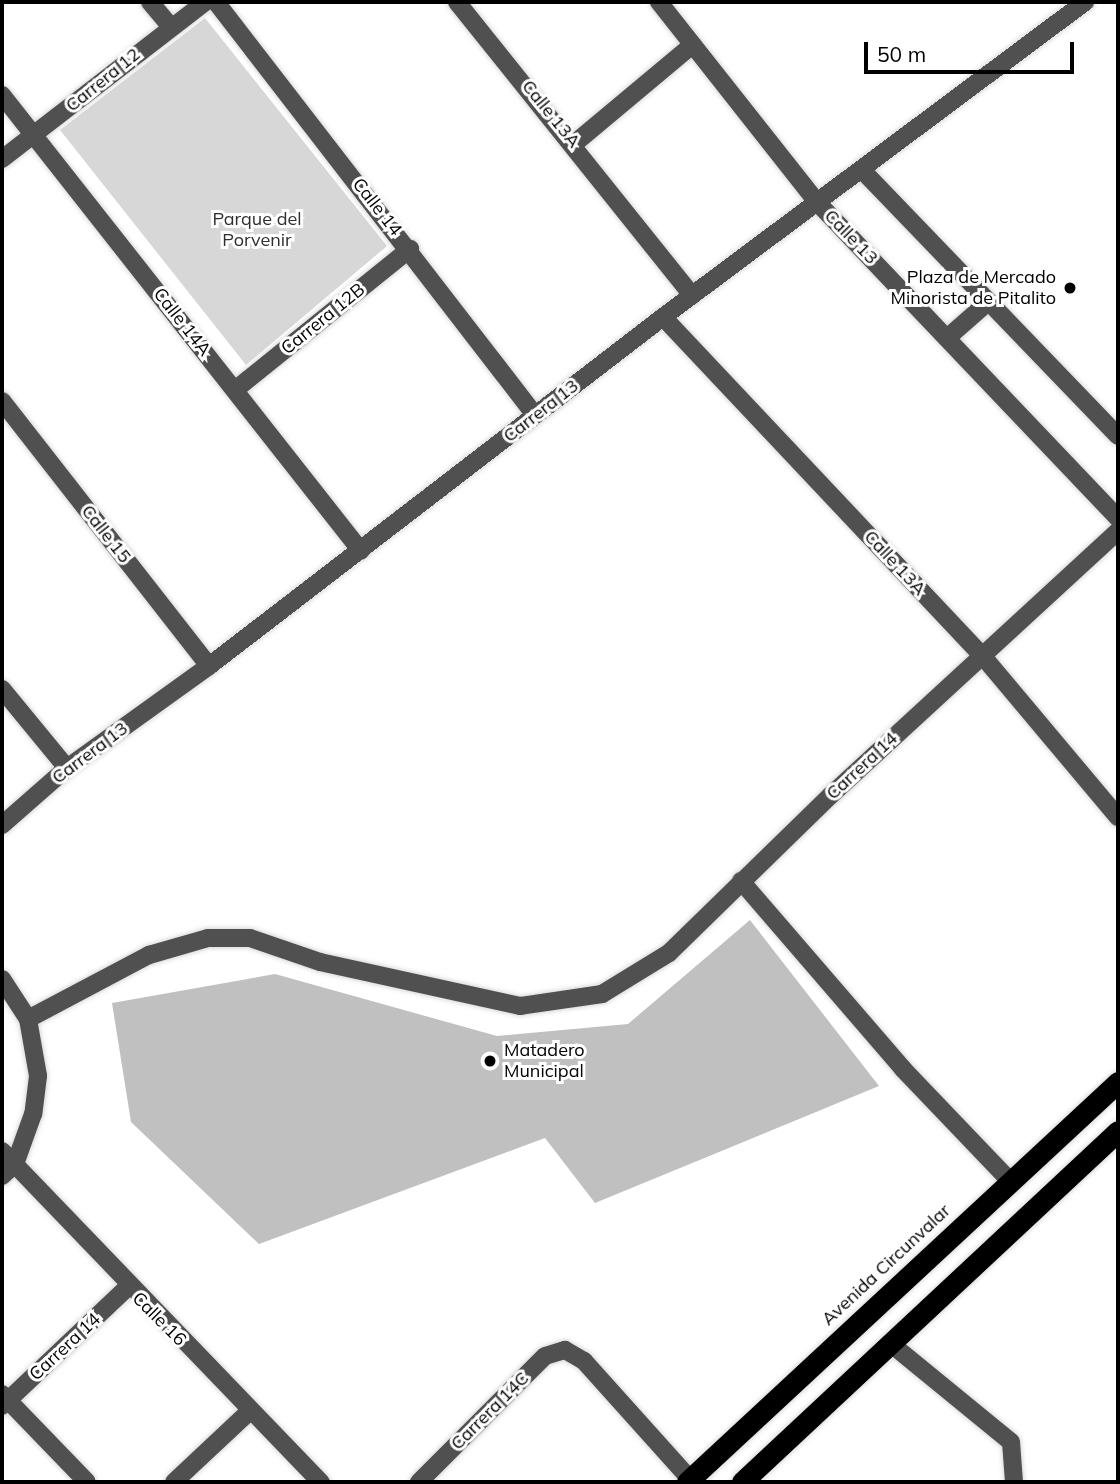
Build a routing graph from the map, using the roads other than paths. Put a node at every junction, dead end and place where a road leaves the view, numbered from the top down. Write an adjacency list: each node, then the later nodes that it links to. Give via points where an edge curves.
1 (150, 2): 7 (street)
2 (205, 2): 7 (street, Carrera 12)
3 (216, 2): 15 (street, Calle 14)
4 (457, 2): 11 (street, Calle 13A)
5 (659, 2): 8 (street, Calle 13)
6 (1085, 2): 13 (street, Carrera 13)
7 (170, 26): 10 (street, Carrera 12)
8 (691, 45): 11 (street); 14 (street, Calle 13)
9 (2, 95): 10 (street, Calle 14A)
10 (35, 134): 12 (street, Carrera 12); 20 (street, Calle 14A)
11 (575, 143): 16 (street, Calle 13A)
12 (2, 159)
13 (862, 170): 14 (street, Carrera 13); 17 (street)
14 (816, 201): 16 (street, Carrera 13); 19 (street, Calle 13)
15 (410, 249): 20 (street, Carrera 12B); 22 (street, Calle 14)
16 (692, 295): 18 (street, Carrera 13)
17 (988, 302): 19 (street); 23 (street)
18 (663, 317): 22 (street, Carrera 13); 27 (street, Calle 13A)
19 (947, 338): 24 (street, Calle 13)
20 (235, 390): 26 (street, Calle 14A)
21 (2, 401): 28 (street, Calle 15)
22 (535, 415): 26 (street, Carrera 13)
23 (1118, 436)
24 (1118, 518)
25 (1118, 531): 27 (street, Carrera 14)
26 (361, 551): 28 (street, Carrera 13)
27 (981, 654): 31 (street, Calle 13A); 33 (street, Carrera 14)
28 (209, 666): 30 (street, Carrera 13)
29 (2, 689): 30 (street)
30 (67, 768): 32 (street, Carrera 13)
31 (1118, 817)
32 (2, 825)
33 (741, 881): 35 (street, Carrera 14, via 669,953 602,994 520,1006 320,962 250,938 208,938 149,955); 39 (street, via 903,1069)
34 (2, 979): 35 (street)
35 (28, 1019): 38 (street, via 38,1076 33,1114)
36 (1118, 1082): 39 (highway, Avenida Circunvalar)
37 (1116, 1136): 41 (highway)
38 (6, 1164): 40 (street, Calle 16)
39 (1010, 1181): 44 (highway, Avenida Circunvalar)
40 (128, 1287): 42 (street, Carrera 14); 43 (street, Calle 16)
41 (890, 1343): 49 (highway); 50 (street, via 1010,1442)
42 (4, 1400): 45 (street)
43 (250, 1411): 46 (street); 47 (street, Calle 16)
44 (688, 1480): 48 (street, Carrera 14C, via 584,1361 565,1350 545,1356)
45 (87, 1482)
46 (174, 1482)
47 (321, 1482)
48 (419, 1482)
49 (742, 1482)
50 (1014, 1482)

